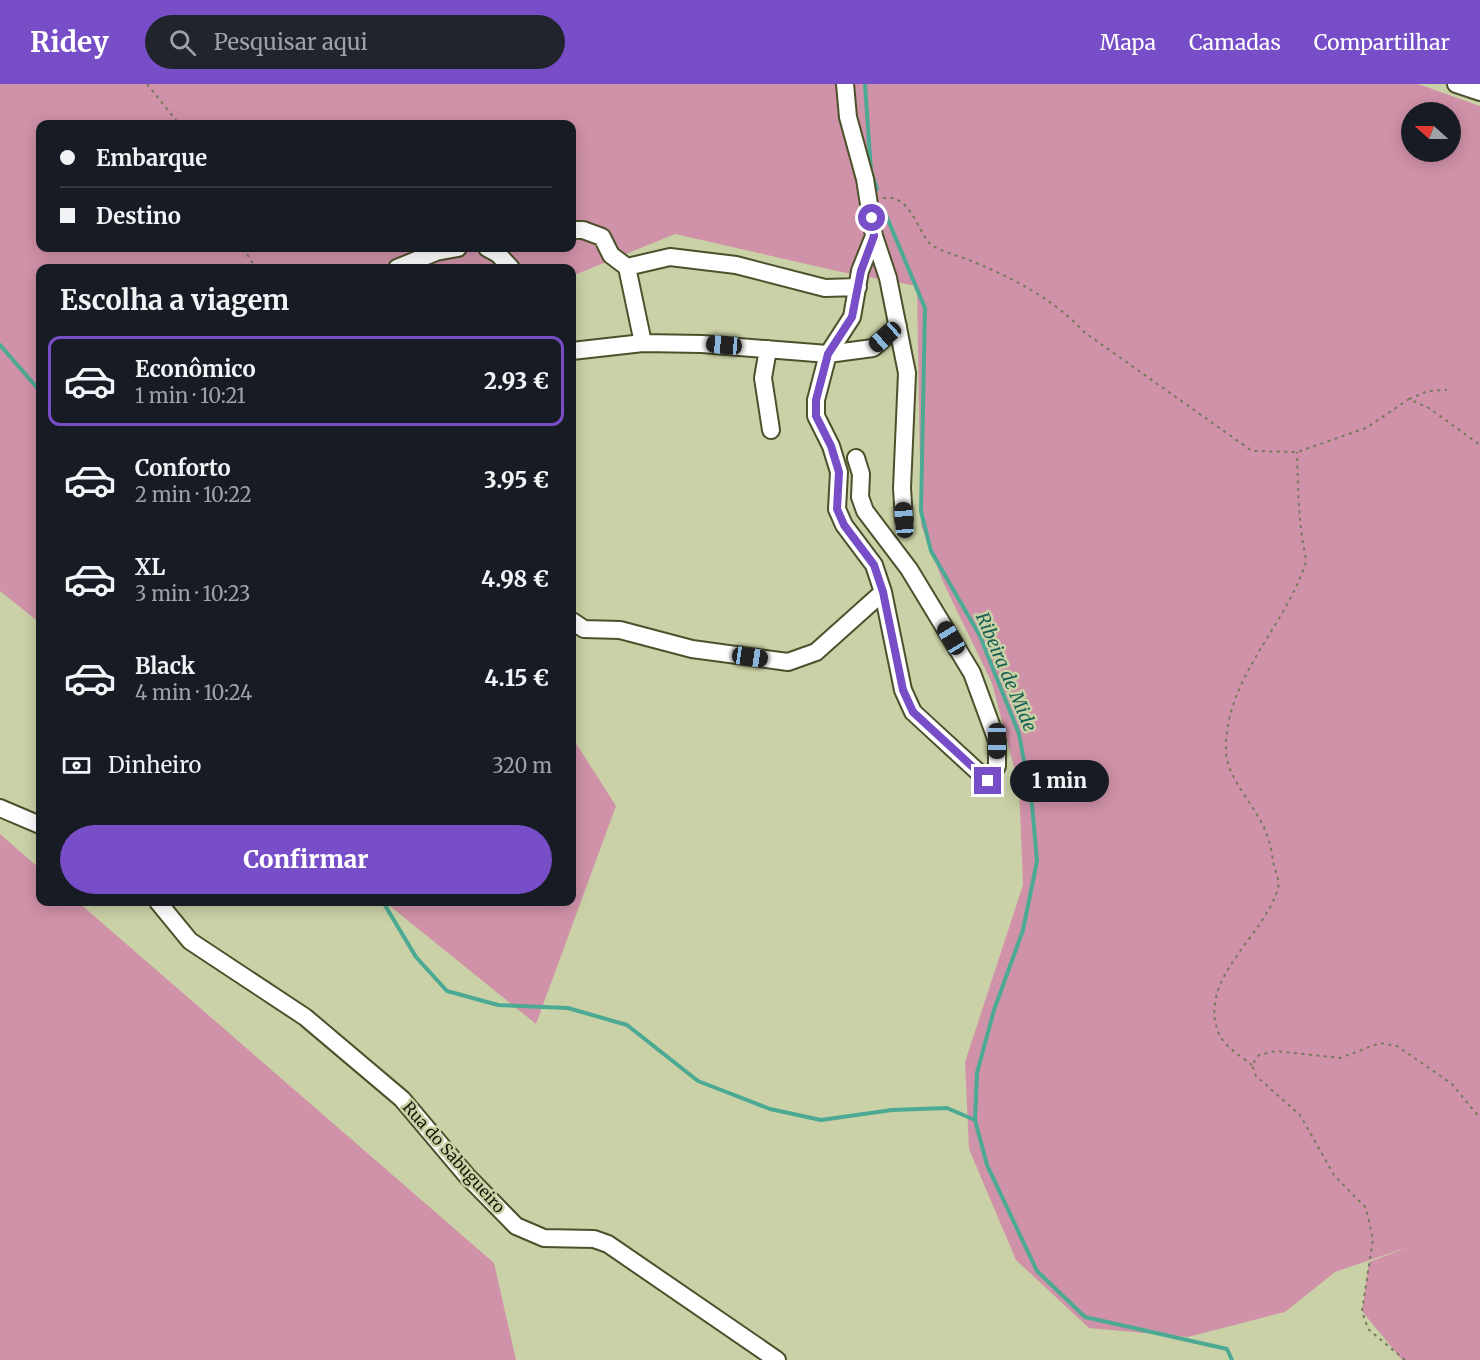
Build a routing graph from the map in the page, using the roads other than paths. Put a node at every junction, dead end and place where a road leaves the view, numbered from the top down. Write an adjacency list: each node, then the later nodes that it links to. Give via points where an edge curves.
1 (845, 84): 5 (street, via 848,117)
2 (1456, 84): 3 (street)
3 (1480, 92)
4 (576, 230): 10 (street, via 602,237 611,255)
5 (874, 236): 11 (street); 12 (street)
6 (436, 252): 8 (street)
7 (494, 252): 9 (street)
8 (407, 264)
9 (507, 264)
10 (627, 267): 11 (street, via 670,257 736,265 825,288); 13 (street)
11 (858, 287): 16 (street, via 852,317)
12 (898, 326): 16 (street, via 873,348); 19 (street, via 907,372)
13 (643, 343): 14 (street); 15 (street)
14 (768, 349): 16 (street); 17 (street, via 763,378)
15 (576, 351)
16 (828, 354): 20 (street, via 816,400 816,416 839,472 837,509 874,565)
17 (771, 430)
18 (856, 458): 20 (street, via 865,511 909,569 972,673 997,741 997,766 988,781 913,712 903,690)
19 (904, 520)
20 (883, 592): 21 (street, via 816,652 788,662 692,649 620,630 584,629)
21 (576, 624)
22 (0, 808): 23 (street)
23 (36, 823)
24 (161, 906): 25 (street, Rua do Sabugueiro, via 190,941 305,1017 402,1099 467,1176 516,1226 544,1238 594,1239 608,1244)
25 (777, 1360)

